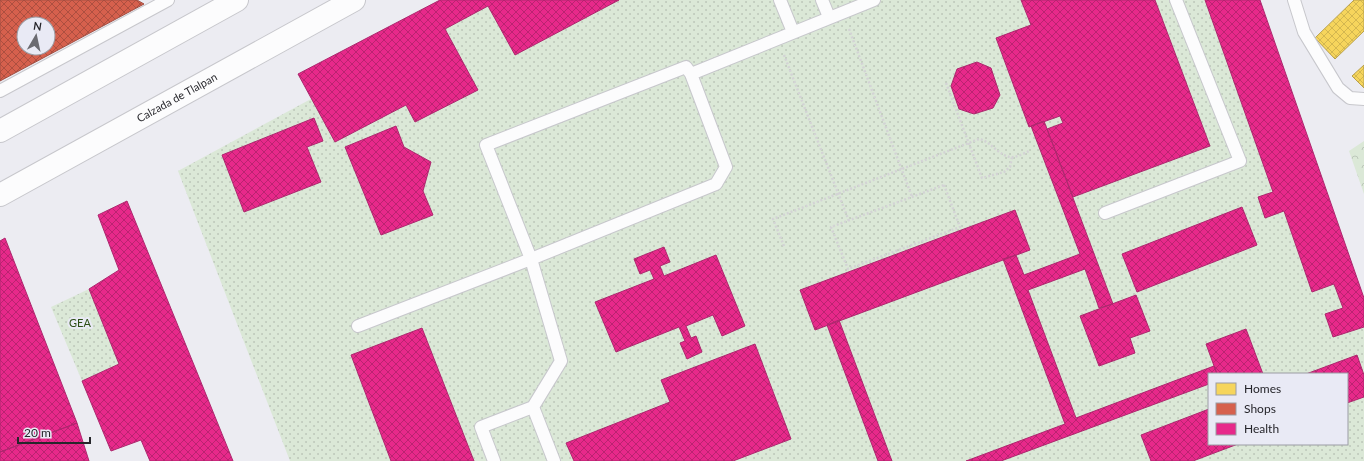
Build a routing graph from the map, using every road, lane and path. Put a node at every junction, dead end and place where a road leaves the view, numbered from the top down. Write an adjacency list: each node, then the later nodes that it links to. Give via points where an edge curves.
1 (168, 0): 15 (lane)
2 (237, 0): 17 (main road)
3 (354, 0): 23 (main road, Calzada de Tlalpan)
4 (780, 0): 11 (lane)
5 (822, 0): 10 (lane)
6 (874, 0): 9 (lane)
7 (1176, 0): 25 (lane, via 1240,161)
8 (1294, 0): 16 (lane, via 1304,32 1338,88 1350,98)
9 (842, 12): 10 (lane); 21 (path)
10 (829, 17): 11 (lane)
11 (793, 32): 12 (lane)
12 (778, 38): 13 (lane); 22 (path)
13 (691, 74): 28 (lane, via 726,168 716,184); 28 (lane, via 686,67 486,145)
14 (946, 83): 18 (path)
15 (0, 91)
16 (1364, 99)
17 (0, 131)
18 (968, 144): 20 (path, via 979,139 984,140 1003,154); 20 (path, via 982,178 1004,172 1010,167); 21 (path)
19 (1029, 151): 20 (path)
20 (1012, 157)
21 (902, 170): 22 (path); 24 (path)
22 (838, 194): 26 (path); 27 (path, via 773,219)
23 (0, 195)
24 (912, 197): 26 (path); 26 (path, via 944,185 960,227 848,269 831,227)
25 (1104, 213)
26 (849, 221)
27 (784, 246)
28 (531, 259): 29 (lane); 30 (lane, via 561,362)
29 (358, 326)
30 (533, 407): 31 (lane, via 481,427); 32 (lane)
31 (494, 461)
32 (554, 461)

